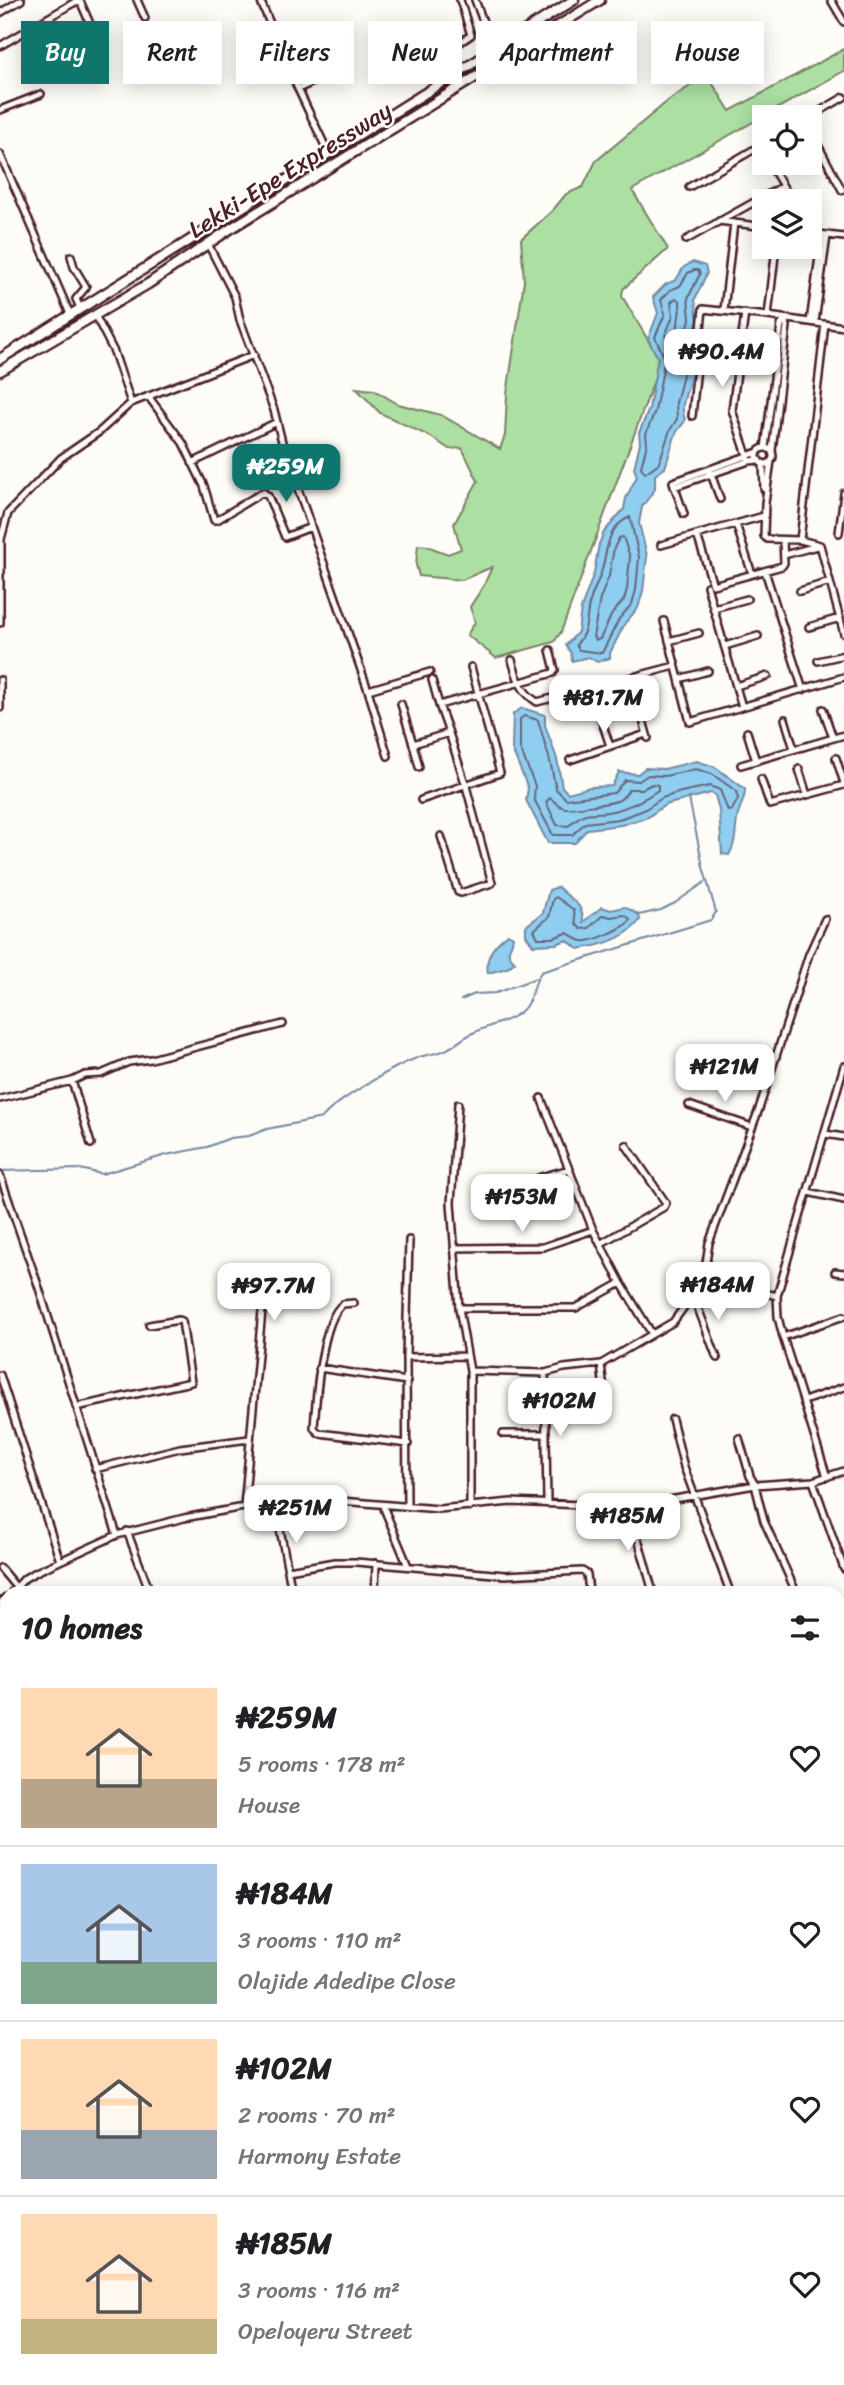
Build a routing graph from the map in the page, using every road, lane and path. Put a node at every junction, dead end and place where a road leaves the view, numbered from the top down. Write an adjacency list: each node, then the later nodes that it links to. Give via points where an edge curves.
1 (21, 0): 9 (street)
2 (137, 0): 10 (street)
3 (260, 0): 21 (street)
4 (460, 0): 17 (street, via 471,36)
5 (475, 0): 13 (street)
6 (574, 0): 14 (highway, Lekki-Epe Expressway)
7 (600, 0): 41 (highway, Lekki-Epe Expressway)
8 (831, 0): 15 (street)
9 (0, 13)
10 (145, 18)
11 (43, 21): 12 (street, via 75,2 82,3)
12 (89, 21)
13 (483, 21)
14 (541, 21)
15 (844, 22)
16 (21, 34): 18 (street)
17 (462, 42)
18 (0, 46)
19 (309, 84): 21 (street)
20 (437, 84): 27 (highway, Lekki-Epe Expressway)
21 (298, 89): 27 (street)
22 (41, 94): 24 (street)
23 (844, 97): 25 (street)
24 (0, 110)
25 (822, 110)
26 (752, 151): 32 (street)
27 (328, 152): 44 (highway, Lekki-Epe Expressway)
28 (822, 152): 34 (street)
29 (0, 154): 49 (street)
30 (776, 175): 31 (street)
31 (783, 186): 33 (street); 35 (street)
32 (689, 187)
33 (785, 189)
34 (842, 190)
35 (719, 221): 36 (street); 40 (street)
36 (734, 223): 37 (street); 47 (street)
37 (752, 225)
38 (824, 236): 39 (street); 53 (street)
39 (844, 237)
40 (686, 240)
41 (208, 244): 45 (highway, Lekki-Epe Expressway); 56 (street, via 234,296)
42 (71, 256): 46 (street, via 86,287 76,299)
43 (775, 259): 51 (street)
44 (139, 271): 45 (highway); 46 (highway, Lekki-Epe Expressway)
45 (148, 284): 50 (highway, Lekki-Epe Expressway)
46 (80, 308): 49 (highway, Lekki-Epe Expressway)
47 (724, 310): 48 (street); 61 (street, via 702,311)
48 (746, 313): 51 (street); 66 (street, via 732,410)
49 (71, 314): 57 (highway, Lekki-Epe Expressway)
50 (95, 315): 58 (highway, Lekki-Epe Expressway); 60 (street, via 114,352)
51 (768, 316): 52 (street)
52 (785, 318): 53 (street); 63 (street); 64 (street)
53 (812, 322): 54 (street)
54 (825, 324): 55 (street); 82 (street)
55 (844, 327)
56 (254, 355): 59 (street); 62 (street)
57 (0, 359)
58 (0, 371)
59 (148, 396): 60 (street); 69 (street)
60 (131, 403): 86 (street, via 61,458 8,513)
61 (692, 416)
62 (277, 422): 69 (street); 78 (street)
63 (765, 448): 64 (street); 65 (street)
64 (772, 451): 67 (street)
65 (758, 452): 66 (street); 68 (street)
66 (748, 458): 68 (street); 70 (street)
67 (771, 461): 68 (street); 73 (street)
68 (761, 462): 73 (street)
69 (192, 463): 78 (street, via 215,520 263,492 285,537)
70 (710, 471): 72 (street); 74 (street, via 673,484)
71 (844, 492): 75 (street)
72 (720, 499)
73 (765, 503): 76 (street)
74 (684, 513)
75 (843, 513): 79 (street)
76 (764, 516): 77 (street); 81 (street, via 765,538)
77 (736, 524): 80 (street); 88 (street)
78 (311, 527): 120 (street)
79 (839, 533)
80 (697, 535): 83 (street); 88 (street, via 713,585)
81 (783, 540): 82 (street); 85 (street)
82 (800, 540): 84 (street)
83 (662, 545)
84 (820, 545): 85 (street); 89 (street)
85 (784, 555): 87 (street, via 784,565)
86 (0, 571): 91 (street)
87 (765, 571): 88 (street); 121 (street)
88 (752, 574)
89 (830, 582): 92 (street); 95 (street)
90 (707, 586): 94 (street)
91 (0, 591): 97 (street)
92 (800, 591)
93 (747, 599): 94 (street)
94 (714, 608): 103 (street)
95 (840, 618): 98 (street); 100 (street)
96 (664, 621): 102 (street)
97 (0, 623)
98 (809, 626)
99 (699, 633): 102 (street)
100 (844, 634)
101 (758, 636): 103 (street)
102 (669, 641): 108 (street)
103 (725, 646): 119 (street)
104 (550, 650): 118 (street, via 553,673)
105 (844, 655): 107 (street)
106 (512, 660): 118 (street)
107 (818, 661)
108 (675, 666): 114 (street); 115 (street)
109 (471, 667): 122 (street)
110 (708, 671): 115 (street)
111 (430, 672): 120 (street)
112 (768, 676): 119 (street)
113 (844, 677): 121 (street)
114 (631, 678): 118 (street, via 537,702); 135 (street, via 647,736)
115 (679, 679): 126 (street, via 690,722)
116 (0, 680): 125 (street)
117 (432, 680): 124 (street)
118 (518, 683): 122 (street)
119 (736, 686): 126 (street)
120 (368, 690): 137 (street)
121 (803, 690): 126 (street)
122 (479, 693): 124 (street); 146 (street, via 500,772)
123 (401, 704): 134 (street)
124 (439, 705): 131 (street)
125 (0, 708)
126 (742, 708)
127 (823, 709): 133 (street)
128 (598, 710): 135 (street)
129 (785, 719): 136 (street)
130 (747, 732): 140 (street)
131 (449, 733): 134 (street); 146 (street)
132 (844, 735): 133 (street)
133 (833, 738): 136 (street)
134 (413, 744): 142 (street)
135 (610, 746): 139 (street)
136 (794, 750): 140 (street)
137 (388, 756)
138 (836, 758): 145 (street)
139 (569, 760)
140 (756, 761): 141 (street)
141 (741, 765)
142 (419, 767)
143 (799, 769): 147 (street)
144 (761, 779): 147 (street, via 769,805)
145 (844, 784): 147 (street)
146 (466, 786): 148 (street); 149 (street, via 490,884 459,893)
147 (807, 795)
148 (421, 800)
149 (441, 836)
150 (825, 919): 158 (street, via 809,954)
151 (283, 1024): 153 (street)
152 (844, 1066): 159 (street)
153 (72, 1081): 155 (street); 161 (street)
154 (541, 1098): 163 (street)
155 (0, 1099)
156 (458, 1104): 171 (street, via 451,1203)
157 (690, 1105): 158 (street)
158 (752, 1127): 172 (street, via 709,1243)
159 (825, 1134): 160 (street); 165 (street)
160 (844, 1137)
161 (91, 1144)
162 (626, 1145): 170 (street, via 666,1203)
163 (570, 1169): 166 (street, via 541,1177); 168 (street)
164 (0, 1175): 196 (street)
165 (808, 1192): 167 (street); 178 (street)
166 (512, 1193)
167 (844, 1200)
168 (593, 1230): 170 (street); 171 (street, via 543,1247)
169 (409, 1240): 186 (street)
170 (600, 1244): 176 (street)
171 (454, 1248): 180 (street)
172 (706, 1263): 177 (street); 178 (street, via 753,1290)
173 (262, 1270): 202 (street)
174 (835, 1272): 175 (street)
175 (844, 1273)
176 (621, 1283): 180 (street, via 576,1308); 183 (street)
177 (693, 1295): 183 (street, via 673,1322); 187 (street)
178 (777, 1296): 184 (street)
179 (354, 1303): 189 (street, via 343,1304 333,1315)
180 (460, 1308): 185 (street)
181 (844, 1316): 184 (street)
182 (149, 1325): 196 (street, via 182,1321 191,1382)
183 (652, 1334): 188 (street)
184 (783, 1337): 195 (street)
185 (467, 1356): 186 (street); 190 (street)
186 (406, 1357): 193 (street)
187 (718, 1358)
188 (601, 1364): 191 (street); 197 (street)
189 (319, 1368): 193 (street); 203 (street, via 315,1431)
190 (470, 1371): 191 (street); 215 (street)
191 (545, 1373): 200 (street)
192 (0, 1375): 219 (street)
193 (407, 1381): 203 (street)
194 (844, 1387): 195 (street)
195 (804, 1401): 206 (street)
196 (76, 1407): 204 (street)
197 (607, 1416)
198 (672, 1419): 209 (street)
199 (503, 1434): 200 (street)
200 (547, 1434): 211 (street)
201 (739, 1438): 208 (street)
202 (249, 1439): 204 (street, via 180,1448); 214 (street)
203 (408, 1444): 213 (street)
204 (95, 1469): 218 (street)
205 (844, 1471): 206 (street)
206 (827, 1477): 207 (street)
207 (813, 1481): 208 (street); 223 (street)
208 (755, 1485): 209 (street); 233 (street, via 764,1521)
209 (694, 1495): 216 (street); 232 (street)
210 (275, 1503): 212 (street, via 316,1499); 214 (street); 224 (street)
211 (547, 1503): 215 (street); 216 (street)
212 (383, 1506): 213 (street); 221 (street)
213 (407, 1506): 215 (street)
214 (244, 1507): 217 (street)
215 (470, 1507)
216 (629, 1507): 231 (street)
217 (127, 1531): 218 (street); 227 (street)
218 (117, 1535): 219 (street)
219 (60, 1560): 226 (street, via 25,1578)
220 (376, 1563): 221 (street); 224 (street, via 335,1562); 229 (street)
221 (408, 1566): 230 (street, via 505,1575 582,1571)
222 (0, 1568): 225 (street)
223 (844, 1569)
224 (288, 1570): 228 (street)
225 (13, 1586)
226 (19, 1586)
227 (148, 1586)
228 (291, 1586)
229 (375, 1586)
230 (588, 1586)
231 (651, 1586)
232 (728, 1586)
233 (793, 1586)

